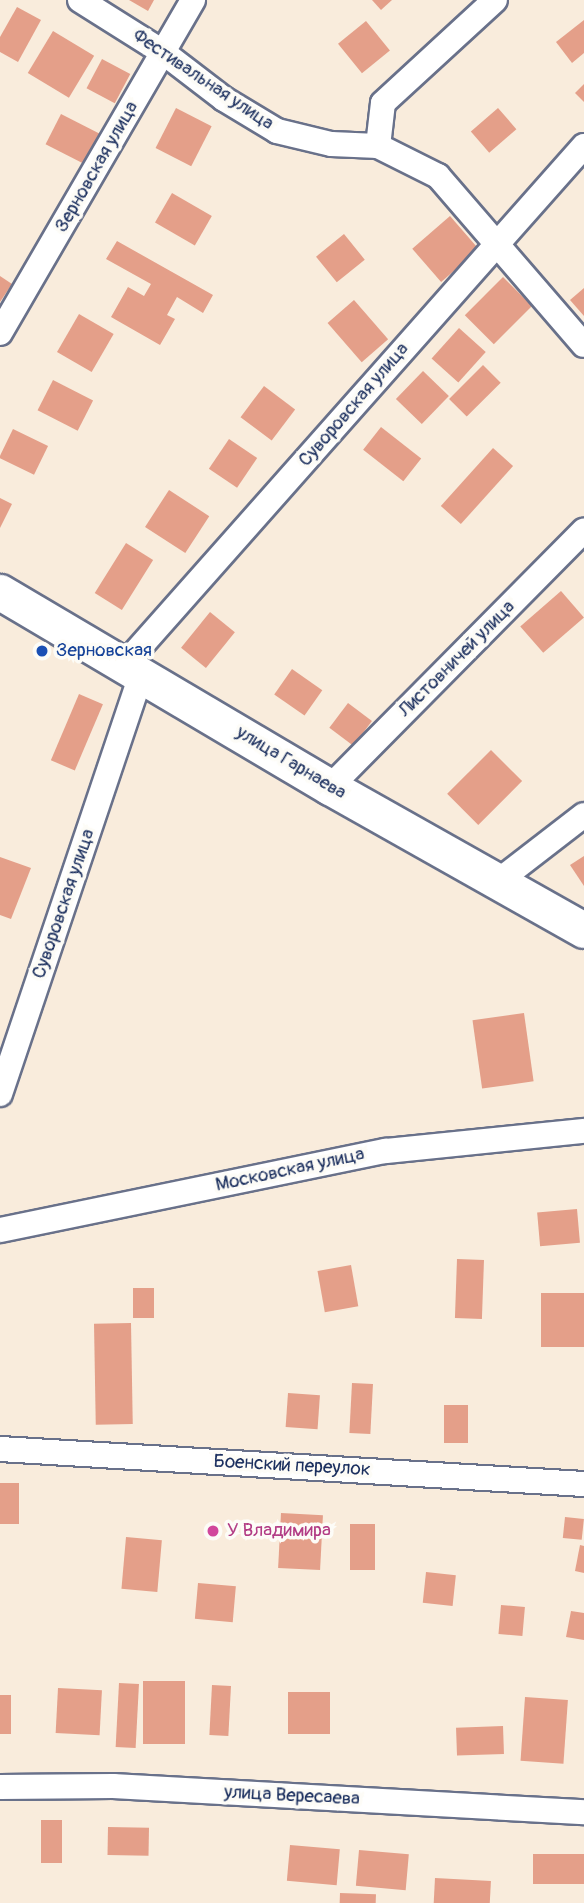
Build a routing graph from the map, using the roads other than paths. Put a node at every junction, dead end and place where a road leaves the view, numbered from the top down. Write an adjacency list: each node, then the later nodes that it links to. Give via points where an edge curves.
1 (80, 0): 4 (street, Фестивальная улица)
2 (193, 0): 4 (street, Зерновская улица)
3 (495, 0): 5 (street, via 383,103)
4 (164, 53): 5 (street, Фестивальная улица, via 224,99 277,131 331,144); 8 (street, Зерновская улица)
5 (378, 146): 7 (street, Фестивальная улица, via 438,176)
6 (584, 146): 7 (street, Суворовская улица)
7 (496, 245): 9 (street, Фестивальная улица); 12 (street, Суворовская улица)
8 (0, 333)
9 (584, 345)
10 (584, 530): 13 (street, Листовничей улица)
11 (0, 592): 12 (street, улица Гарнаева)
12 (133, 669): 13 (street, улица Гарнаева); 17 (street, Суворовская улица)
13 (330, 787): 15 (street, улица Гарнаева)
14 (584, 815): 15 (street)
15 (496, 883): 16 (street, улица Гарнаева)
16 (584, 930)
17 (0, 1094)
18 (584, 1131): 19 (street, Московская улица, via 386,1151)
19 (0, 1230)
20 (0, 1449): 21 (street, Боенский переулок)
21 (584, 1484)
22 (0, 1787): 23 (street, улица Вересаева, via 113,1786)
23 (584, 1812)

